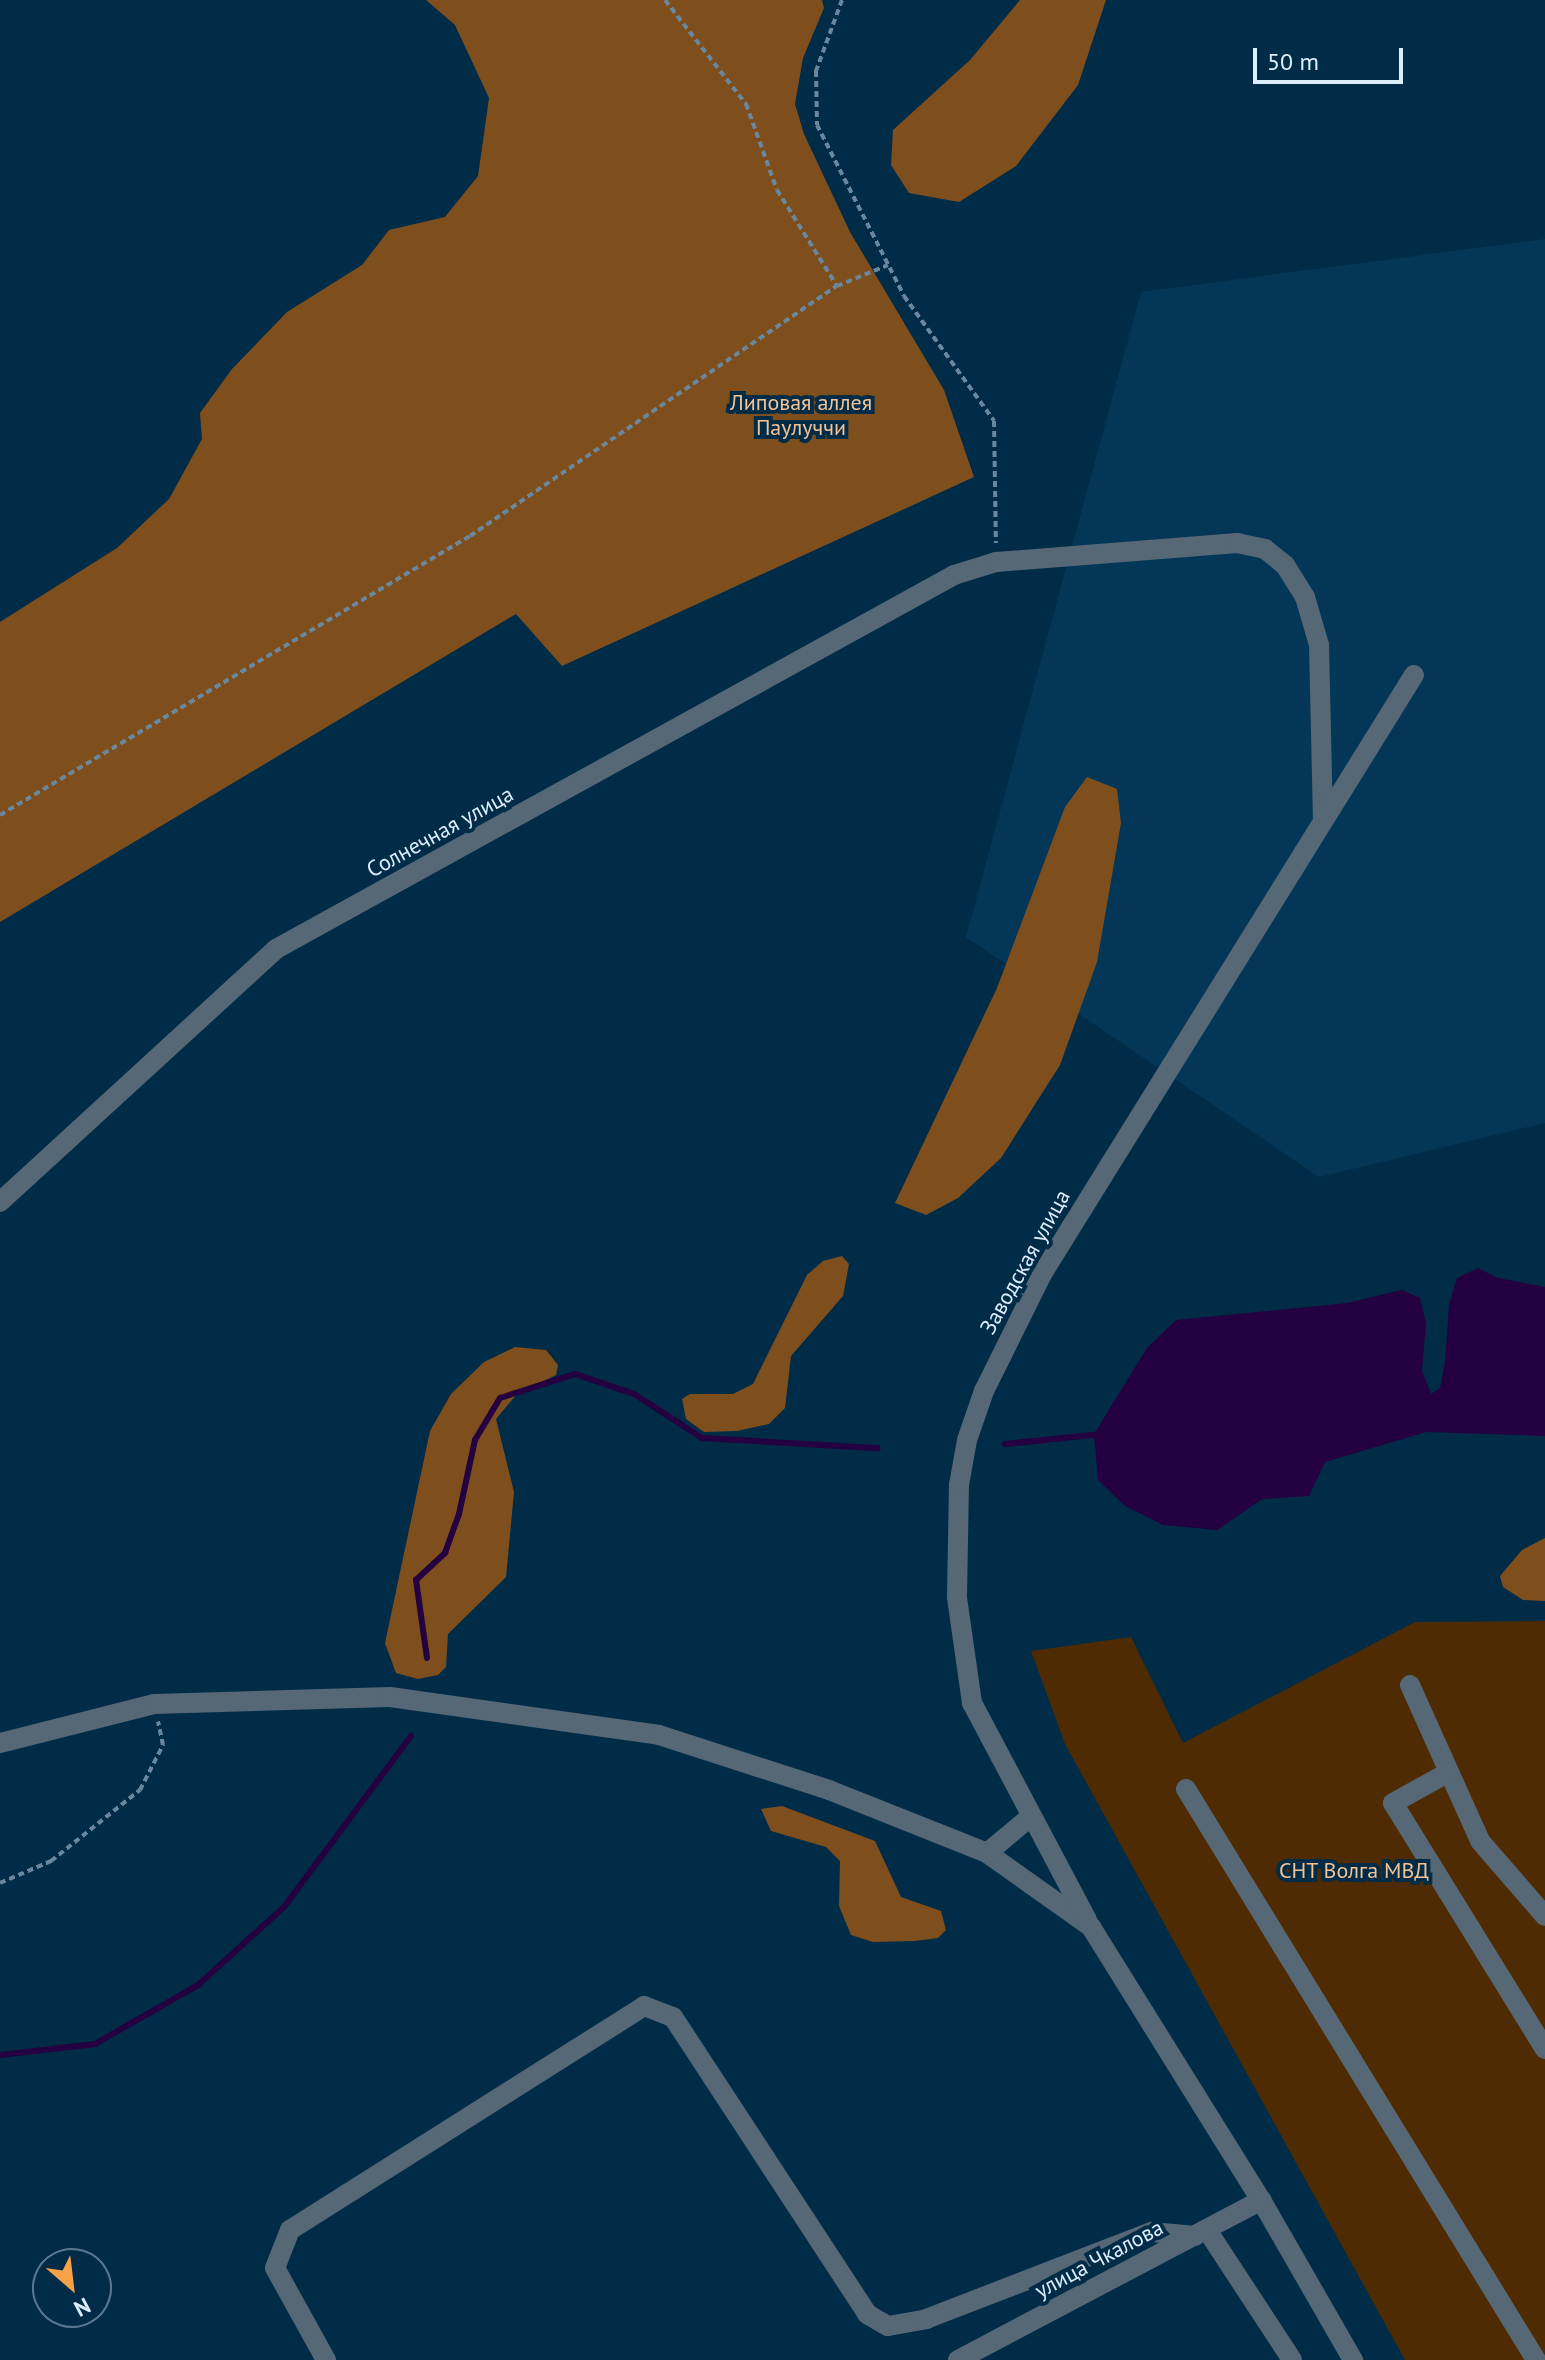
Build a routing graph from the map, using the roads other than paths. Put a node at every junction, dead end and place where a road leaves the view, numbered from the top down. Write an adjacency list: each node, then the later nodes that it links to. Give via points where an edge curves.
1 (1414, 675): 2 (street, Заводская улица)
2 (1323, 820): 3 (street, Солнечная улица, via 1319,645 1305,597 1285,565 1265,549 1237,543 996,562 954,575 276,949); 8 (street, Заводская улица, via 1042,1274 984,1391 967,1440 956,1539 962,1656 972,1703)
3 (0, 1202)
4 (1410, 1685): 6 (street)
5 (0, 1743): 9 (street, via 154,1704 390,1697 659,1735 829,1790)
6 (1449, 1772): 10 (street, via 1480,1841); 12 (street, via 1393,1803)
7 (1186, 1789): 19 (street)
8 (1029, 1818): 9 (street); 11 (street, Заводская улица)
9 (987, 1853): 11 (street)
10 (1545, 1916)
11 (1091, 1927): 13 (street, Заводская улица)
12 (1545, 2049)
13 (1261, 2200): 14 (street, улица Чкалова); 18 (street, Заводская улица)
14 (1201, 2233): 15 (street, via 1152,2232 926,2319 888,2326 867,2314 673,2017 644,2006 290,2230 275,2268); 16 (street, улица Чкалова); 17 (street)
15 (326, 2360)
16 (958, 2360)
17 (1292, 2360)
18 (1353, 2360)
19 (1536, 2360)

